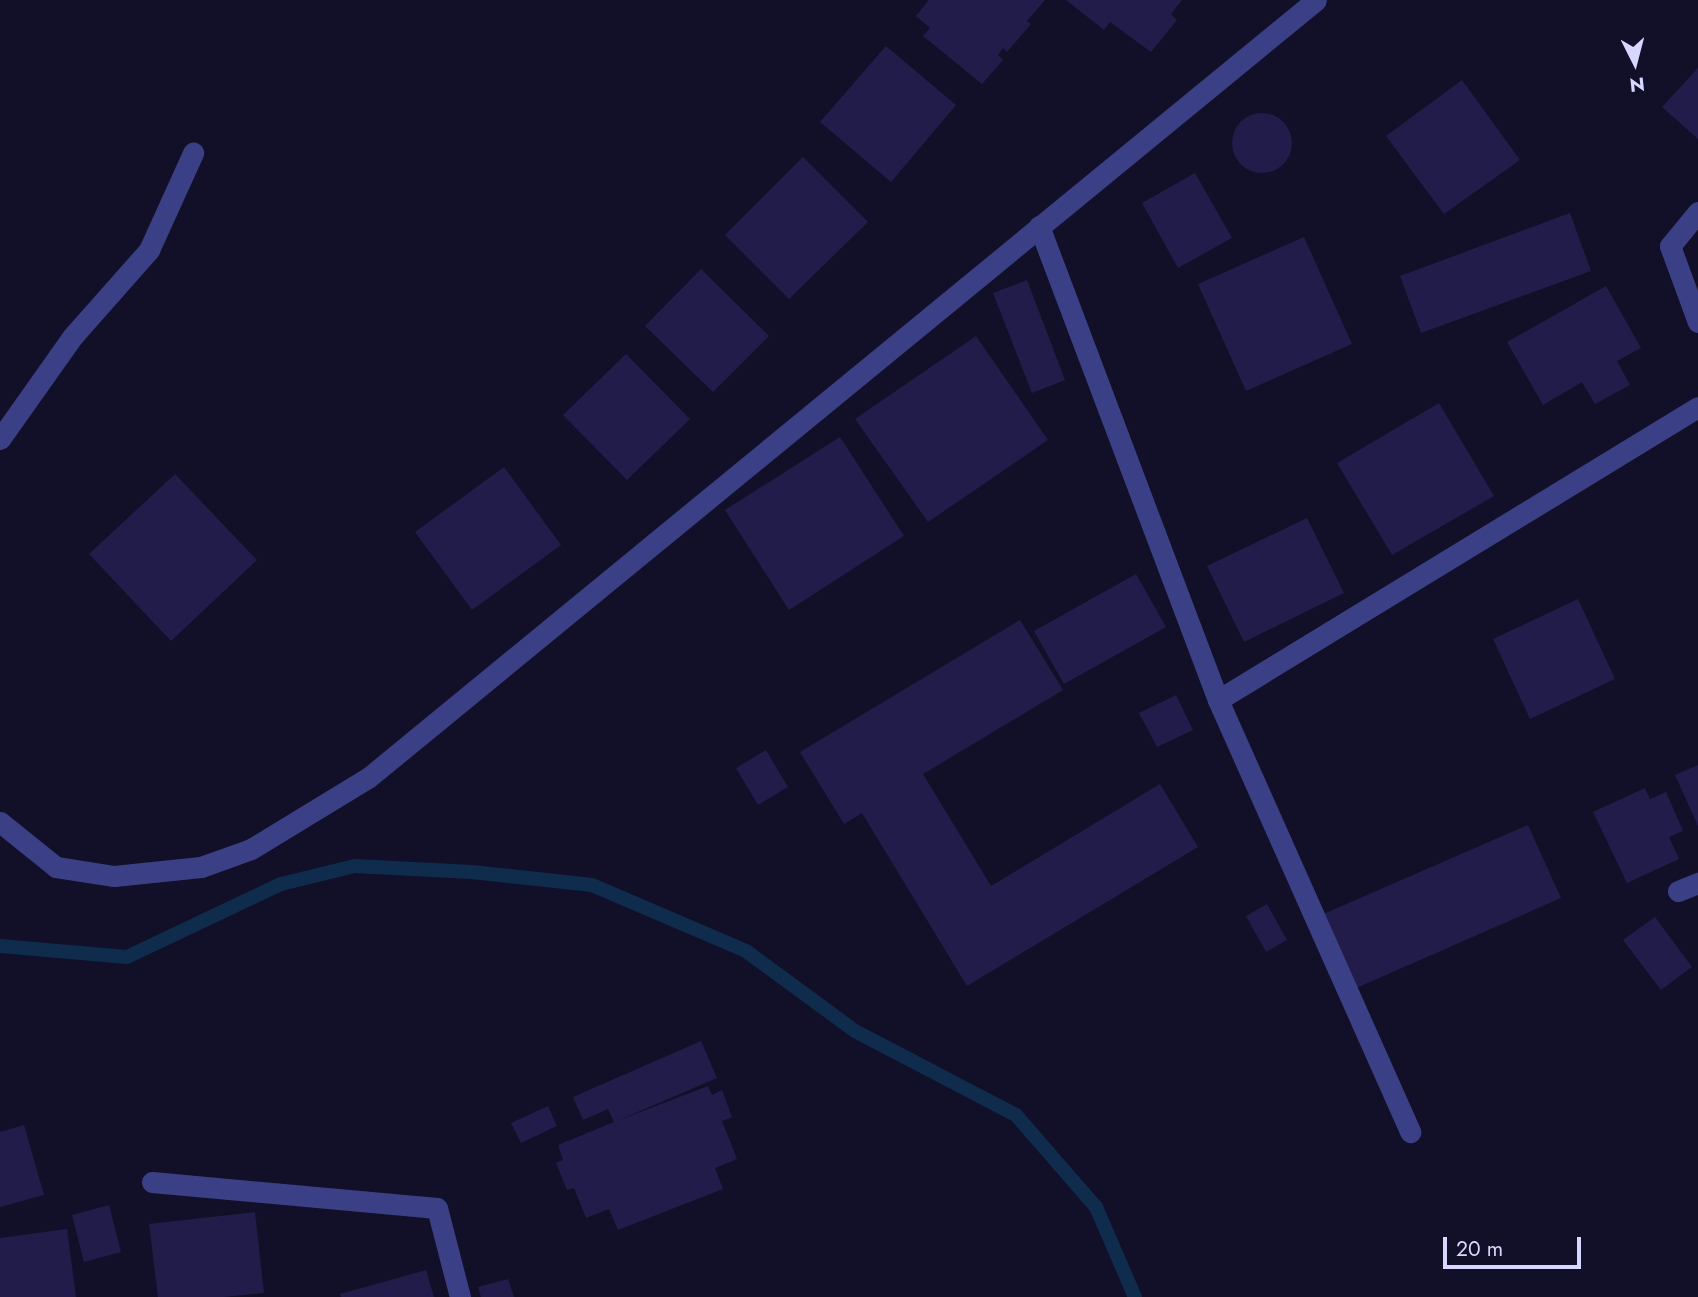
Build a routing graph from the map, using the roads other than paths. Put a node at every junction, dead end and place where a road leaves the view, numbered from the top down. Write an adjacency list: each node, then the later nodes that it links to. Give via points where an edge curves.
1 (1316, 0): 4 (street)
2 (193, 153): 7 (street, via 149,250 73,336)
3 (1698, 212): 5 (street, via 1670,246)
4 (1039, 226): 8 (street); 9 (street, via 369,778 251,849 201,867 114,876 56,867)
5 (1698, 321)
6 (1698, 407): 8 (street)
7 (0, 439)
8 (1218, 700): 12 (street)
9 (0, 822)
10 (1698, 883): 11 (street)
11 (1678, 891)
12 (1410, 1132)
13 (152, 1182): 14 (street, via 437,1208)
14 (460, 1297)

